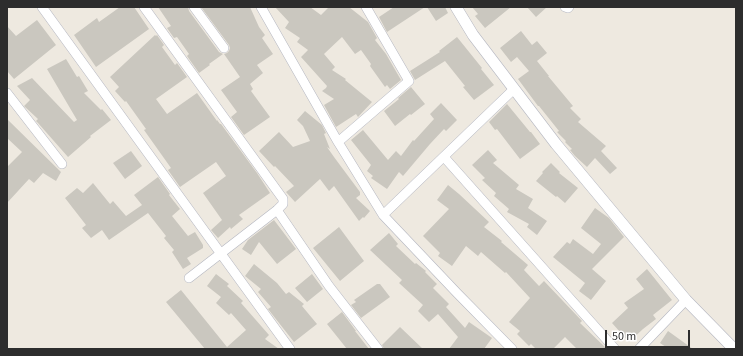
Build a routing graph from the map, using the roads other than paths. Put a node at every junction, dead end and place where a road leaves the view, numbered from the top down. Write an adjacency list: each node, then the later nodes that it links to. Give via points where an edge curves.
1 (42, 7): 17 (street)
2 (144, 7): 15 (street, via 283,199)
3 (194, 7): 9 (street)
4 (261, 7): 12 (street)
5 (366, 7): 12 (street, via 409,81)
6 (456, 7): 10 (street, via 473,35)
7 (565, 7): 8 (street)
8 (569, 7)
9 (224, 48)
10 (514, 89): 13 (street); 19 (street, via 556,144)
11 (7, 93): 14 (street)
12 (338, 142): 16 (street)
13 (444, 157): 16 (street); 23 (street)
14 (62, 164)
15 (277, 210): 17 (street); 21 (street, via 329,286)
16 (383, 215): 22 (street)
17 (220, 254): 18 (street); 20 (street)
18 (189, 278)
19 (686, 300): 24 (street); 25 (street)
20 (290, 349)
21 (378, 349)
22 (512, 349)
23 (615, 349)
24 (639, 349)
25 (734, 349)

